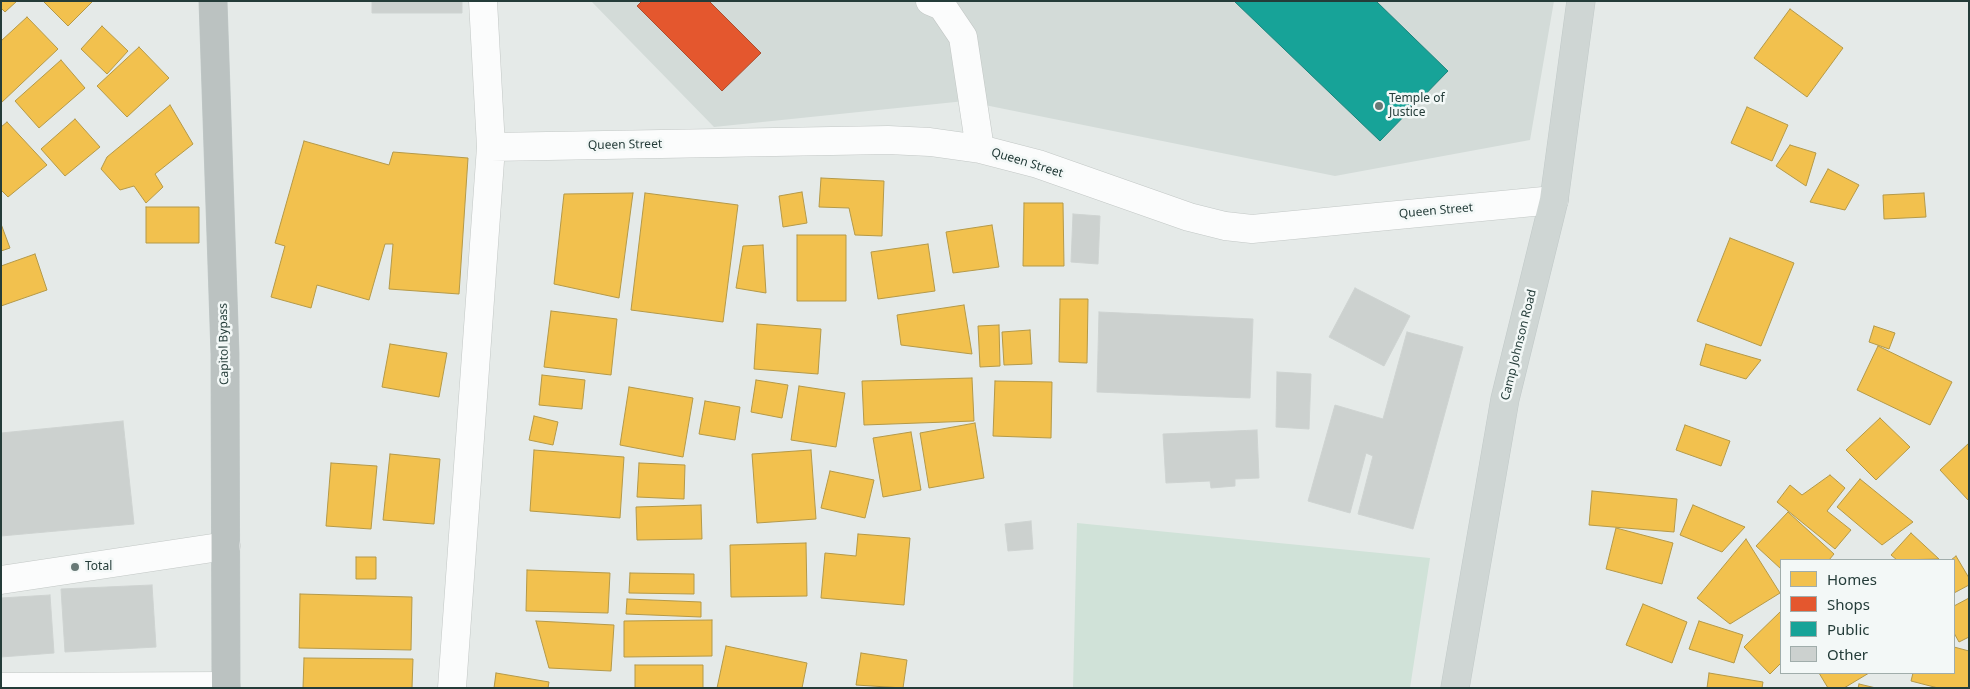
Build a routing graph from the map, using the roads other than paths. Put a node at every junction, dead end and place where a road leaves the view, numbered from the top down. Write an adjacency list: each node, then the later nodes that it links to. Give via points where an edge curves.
1 (213, 1): 8 (highway, Capitol Bypass, via 225,354)
2 (483, 1): 5 (street)
3 (930, 1): 6 (street, via 942,6 963,37)
4 (1581, 1): 7 (main road, Camp Johnson Road)
5 (491, 147): 6 (street, Queen Street, via 888,140); 12 (street)
6 (980, 149): 7 (street, Queen Street, via 1038,164 1189,217 1243,228)
7 (1554, 200): 13 (main road, Camp Johnson Road, via 1506,399)
8 (226, 546): 9 (street); 11 (highway, Capitol Bypass)
9 (1, 580)
10 (1, 687): 11 (street)
11 (226, 687)
12 (452, 688)
13 (1455, 688)

